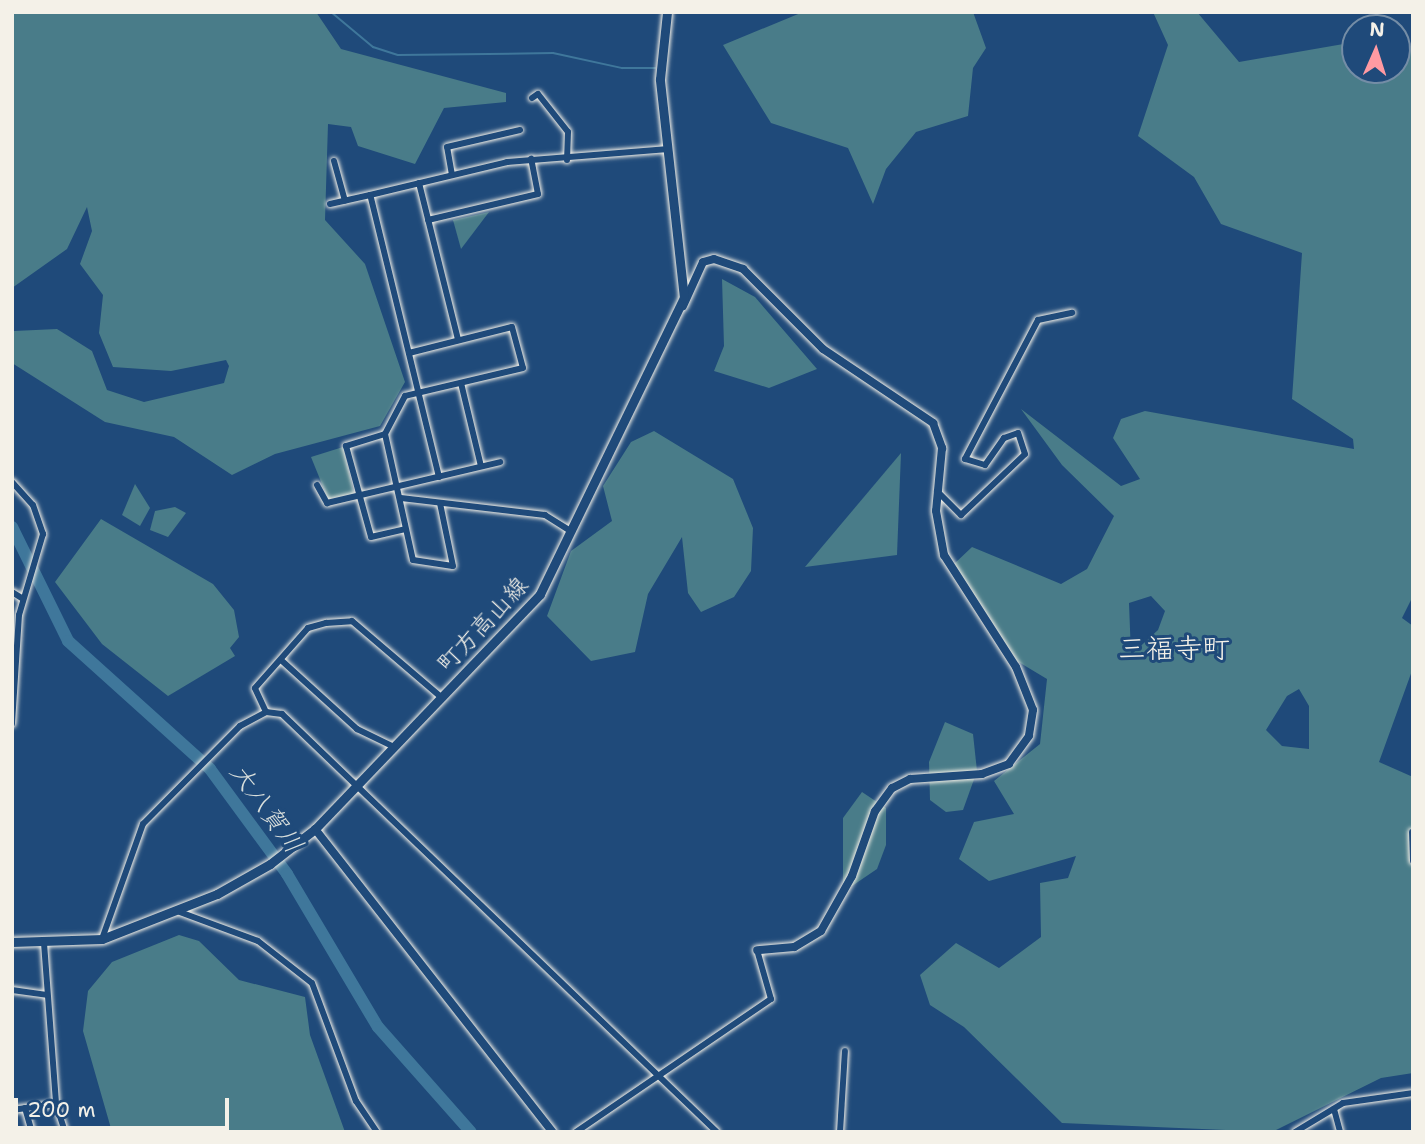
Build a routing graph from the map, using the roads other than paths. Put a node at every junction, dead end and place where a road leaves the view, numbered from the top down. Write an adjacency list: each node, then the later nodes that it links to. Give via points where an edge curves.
1 (667, 12): 4 (main road, 町方高山線, via 660,67)
2 (532, 98): 6 (street, via 538,94 568,132)
3 (520, 130): 8 (street, via 447,148)
4 (668, 149): 6 (street); 14 (main road, 町方高山線, via 686,274)
5 (531, 159): 6 (street); 8 (street); 13 (street, via 538,194)
6 (567, 160)
7 (334, 161): 11 (street)
8 (452, 175): 9 (street)
9 (419, 183): 10 (street); 13 (street)
10 (370, 195): 11 (street); 17 (street)
11 (345, 201): 12 (street)
12 (330, 204)
13 (428, 220): 16 (street)
14 (681, 309): 27 (street, via 707,260 732,264 760,280 823,349 933,424 942,448); 32 (main road, 町方高山線)
15 (1072, 313): 27 (street, via 1038,320 1031,329 965,459 985,465 1004,439 1018,433 1025,454 961,514)
16 (458, 340): 17 (street); 18 (street, via 512,327 523,368)
17 (409, 353): 19 (street)
18 (461, 383): 19 (street); 22 (street)
19 (420, 394): 20 (street, via 405,396); 23 (street)
20 (385, 434): 26 (street); 28 (street, via 346,446)
21 (500, 461): 22 (street)
22 (481, 466): 23 (street)
23 (439, 477): 26 (street)
24 (12, 482): 34 (street, via 40,517 41,553)
25 (317, 485): 28 (street, via 327,503)
26 (397, 486): 28 (street); 29 (street)
27 (937, 491): 48 (street, via 944,555 1026,685 1033,710 1030,736 1013,759 990,772 910,779 892,788 875,811 848,886 821,931 794,947)
28 (360, 495): 31 (street, via 371,537)
29 (401, 498): 30 (street); 31 (street)
30 (440, 502): 31 (street, via 453,566 416,563); 32 (street, via 545,515)
31 (405, 529)
32 (569, 530): 36 (main road, 町方高山線, via 540,594)
33 (12, 592): 34 (street)
34 (23, 597): 38 (street)
35 (281, 660): 36 (street, via 308,628 352,621); 37 (street, via 256,688); 39 (street, via 357,729)
36 (442, 698): 39 (main road, 町方高山線)
37 (266, 712): 40 (street, via 293,720); 45 (street, via 212,752 139,830)
38 (12, 724)
39 (394, 747): 40 (main road, 町方高山線)
40 (359, 783): 41 (main road, 町方高山線); 52 (street)
41 (315, 829): 44 (main road, 町方高山線, via 259,871); 61 (street)
42 (1412, 832): 43 (street)
43 (1413, 861)
44 (177, 911): 45 (main road, 町方高山線); 60 (street, via 258,942 312,983 356,1101)
45 (102, 939): 47 (main road, 町方高山線)
46 (12, 942): 47 (main road, 町方高山線)
47 (44, 943): 50 (street)
48 (757, 950): 52 (street, via 771,999)
49 (12, 990): 50 (street)
50 (47, 995): 54 (street)
51 (845, 1051): 64 (street)
52 (662, 1078): 62 (street); 63 (street)
53 (1413, 1093): 56 (street)
54 (56, 1104): 55 (street); 59 (street)
55 (25, 1108): 57 (street); 58 (street)
56 (1334, 1109): 65 (street); 66 (street)
57 (12, 1110)
58 (32, 1132)
59 (65, 1132)
60 (377, 1132)
61 (553, 1132)
62 (576, 1132)
63 (717, 1132)
64 (841, 1132)
65 (1295, 1132)
66 (1340, 1132)

